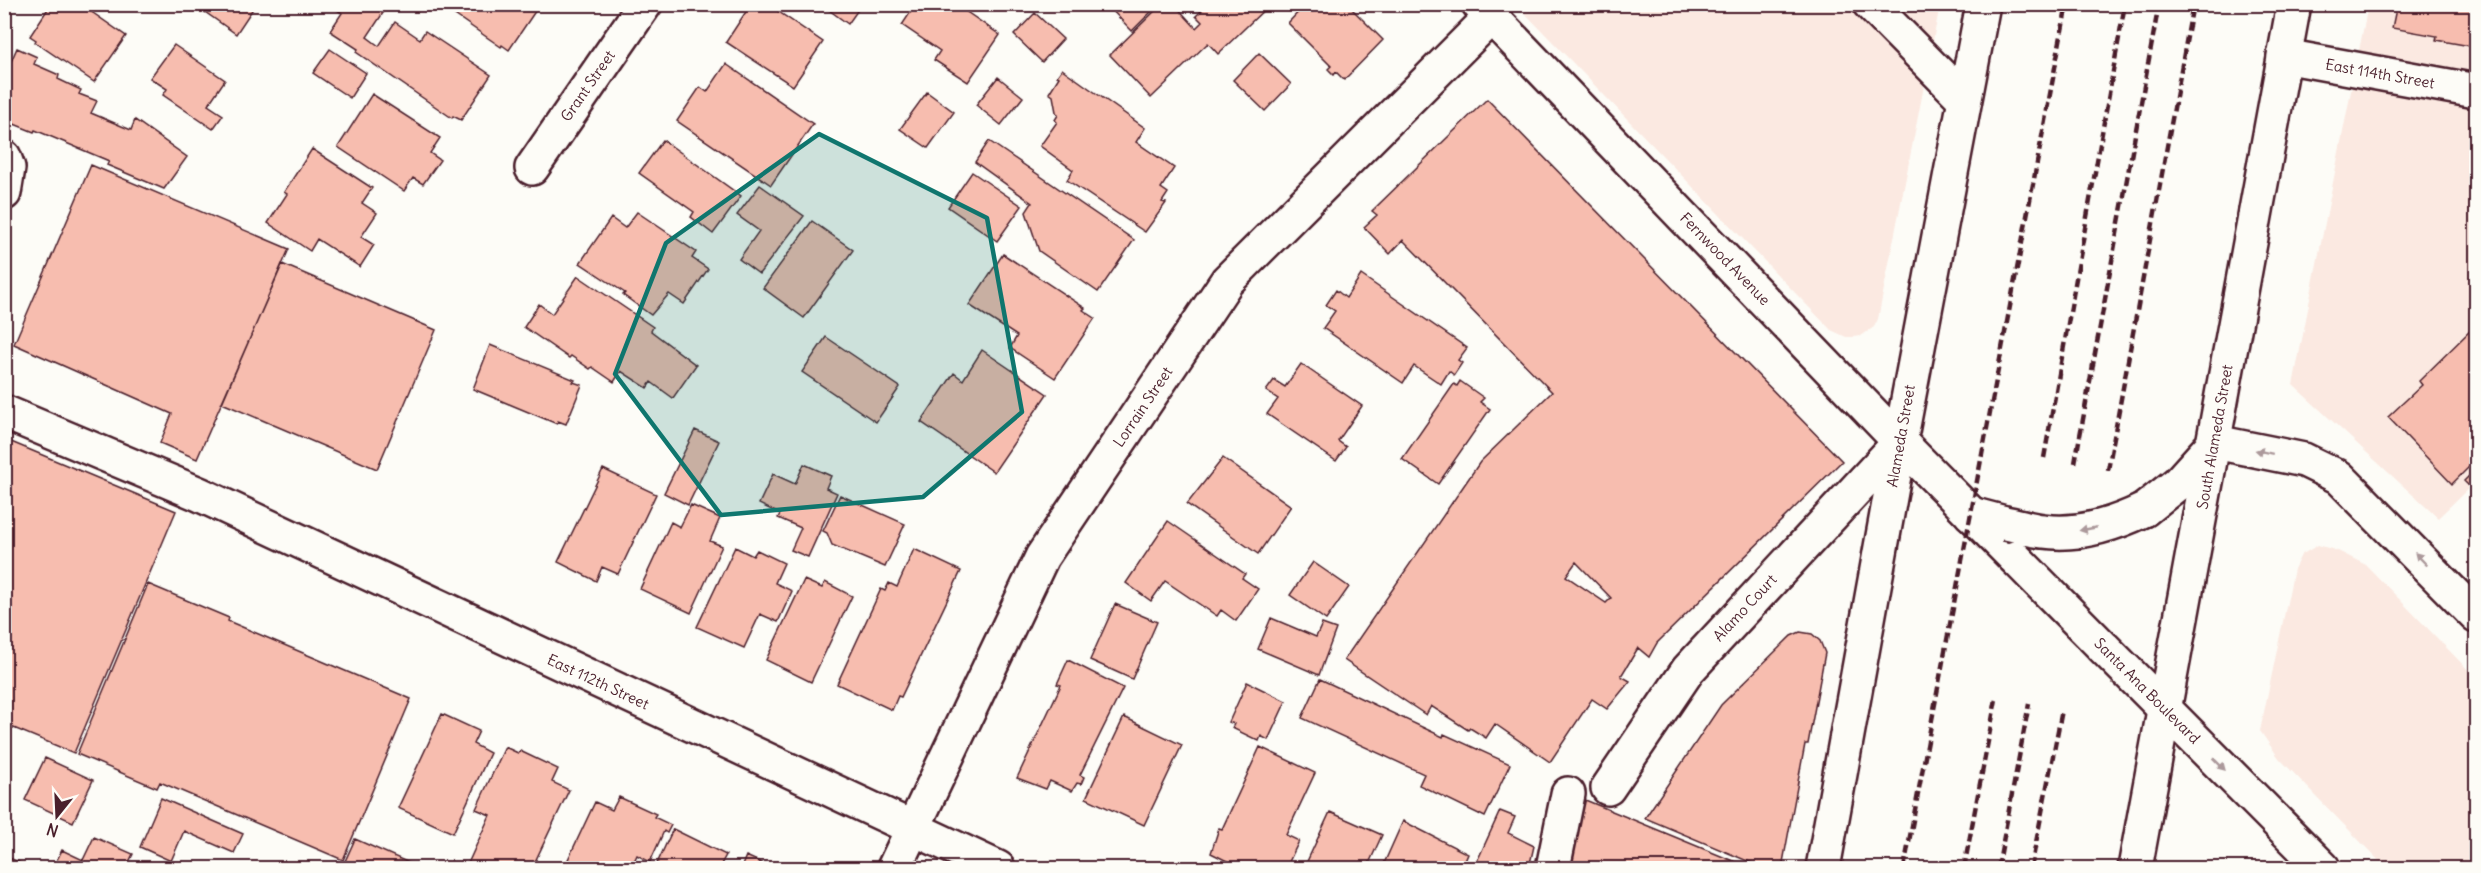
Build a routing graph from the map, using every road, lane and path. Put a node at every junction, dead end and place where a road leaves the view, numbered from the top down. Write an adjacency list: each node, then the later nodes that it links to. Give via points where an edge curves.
1 (645, 4): 9 (street, Grant Street)
2 (1870, 4): 8 (street)
3 (1983, 4): 8 (street, Alameda Street)
4 (2294, 4): 6 (street, South Alameda Street)
5 (1485, 11): 11 (street, Fernwood Avenue); 18 (street, Lorrain Street, via 1227,281 1042,557)
6 (2284, 57): 7 (street, East 114th Street); 12 (street, South Alameda Street)
7 (2476, 91)
8 (1964, 99): 11 (street, Alameda Street)
9 (532, 168)
10 (4, 412): 18 (street, East 112th Street, via 199,494)
11 (1900, 442): 13 (street, Fernwood Avenue); 16 (street, Alamo Court, via 1688,670); 22 (street, Alameda Street)
12 (2215, 442): 13 (street, one-way to 13, bridge, via 2178,483 2144,510 2118,523 2081,530 2043,531); 14 (street, one-way to 12, via 2339,477 2304,460); 15 (street, South Alameda Street)
13 (1971, 514): 15 (street, Santa Ana Boulevard, bridge)
14 (2476, 616)
15 (2163, 708): 23 (street, South Alameda Street); 24 (street, Santa Ana Boulevard, one-way to 24)
16 (1608, 788)
17 (1568, 794): 21 (street)
18 (913, 830): 19 (street, Lorrain Street); 20 (street, East 112th Street)
19 (894, 868)
20 (998, 868)
21 (1553, 868)
22 (1823, 868)
23 (2134, 868)
24 (2323, 868)

